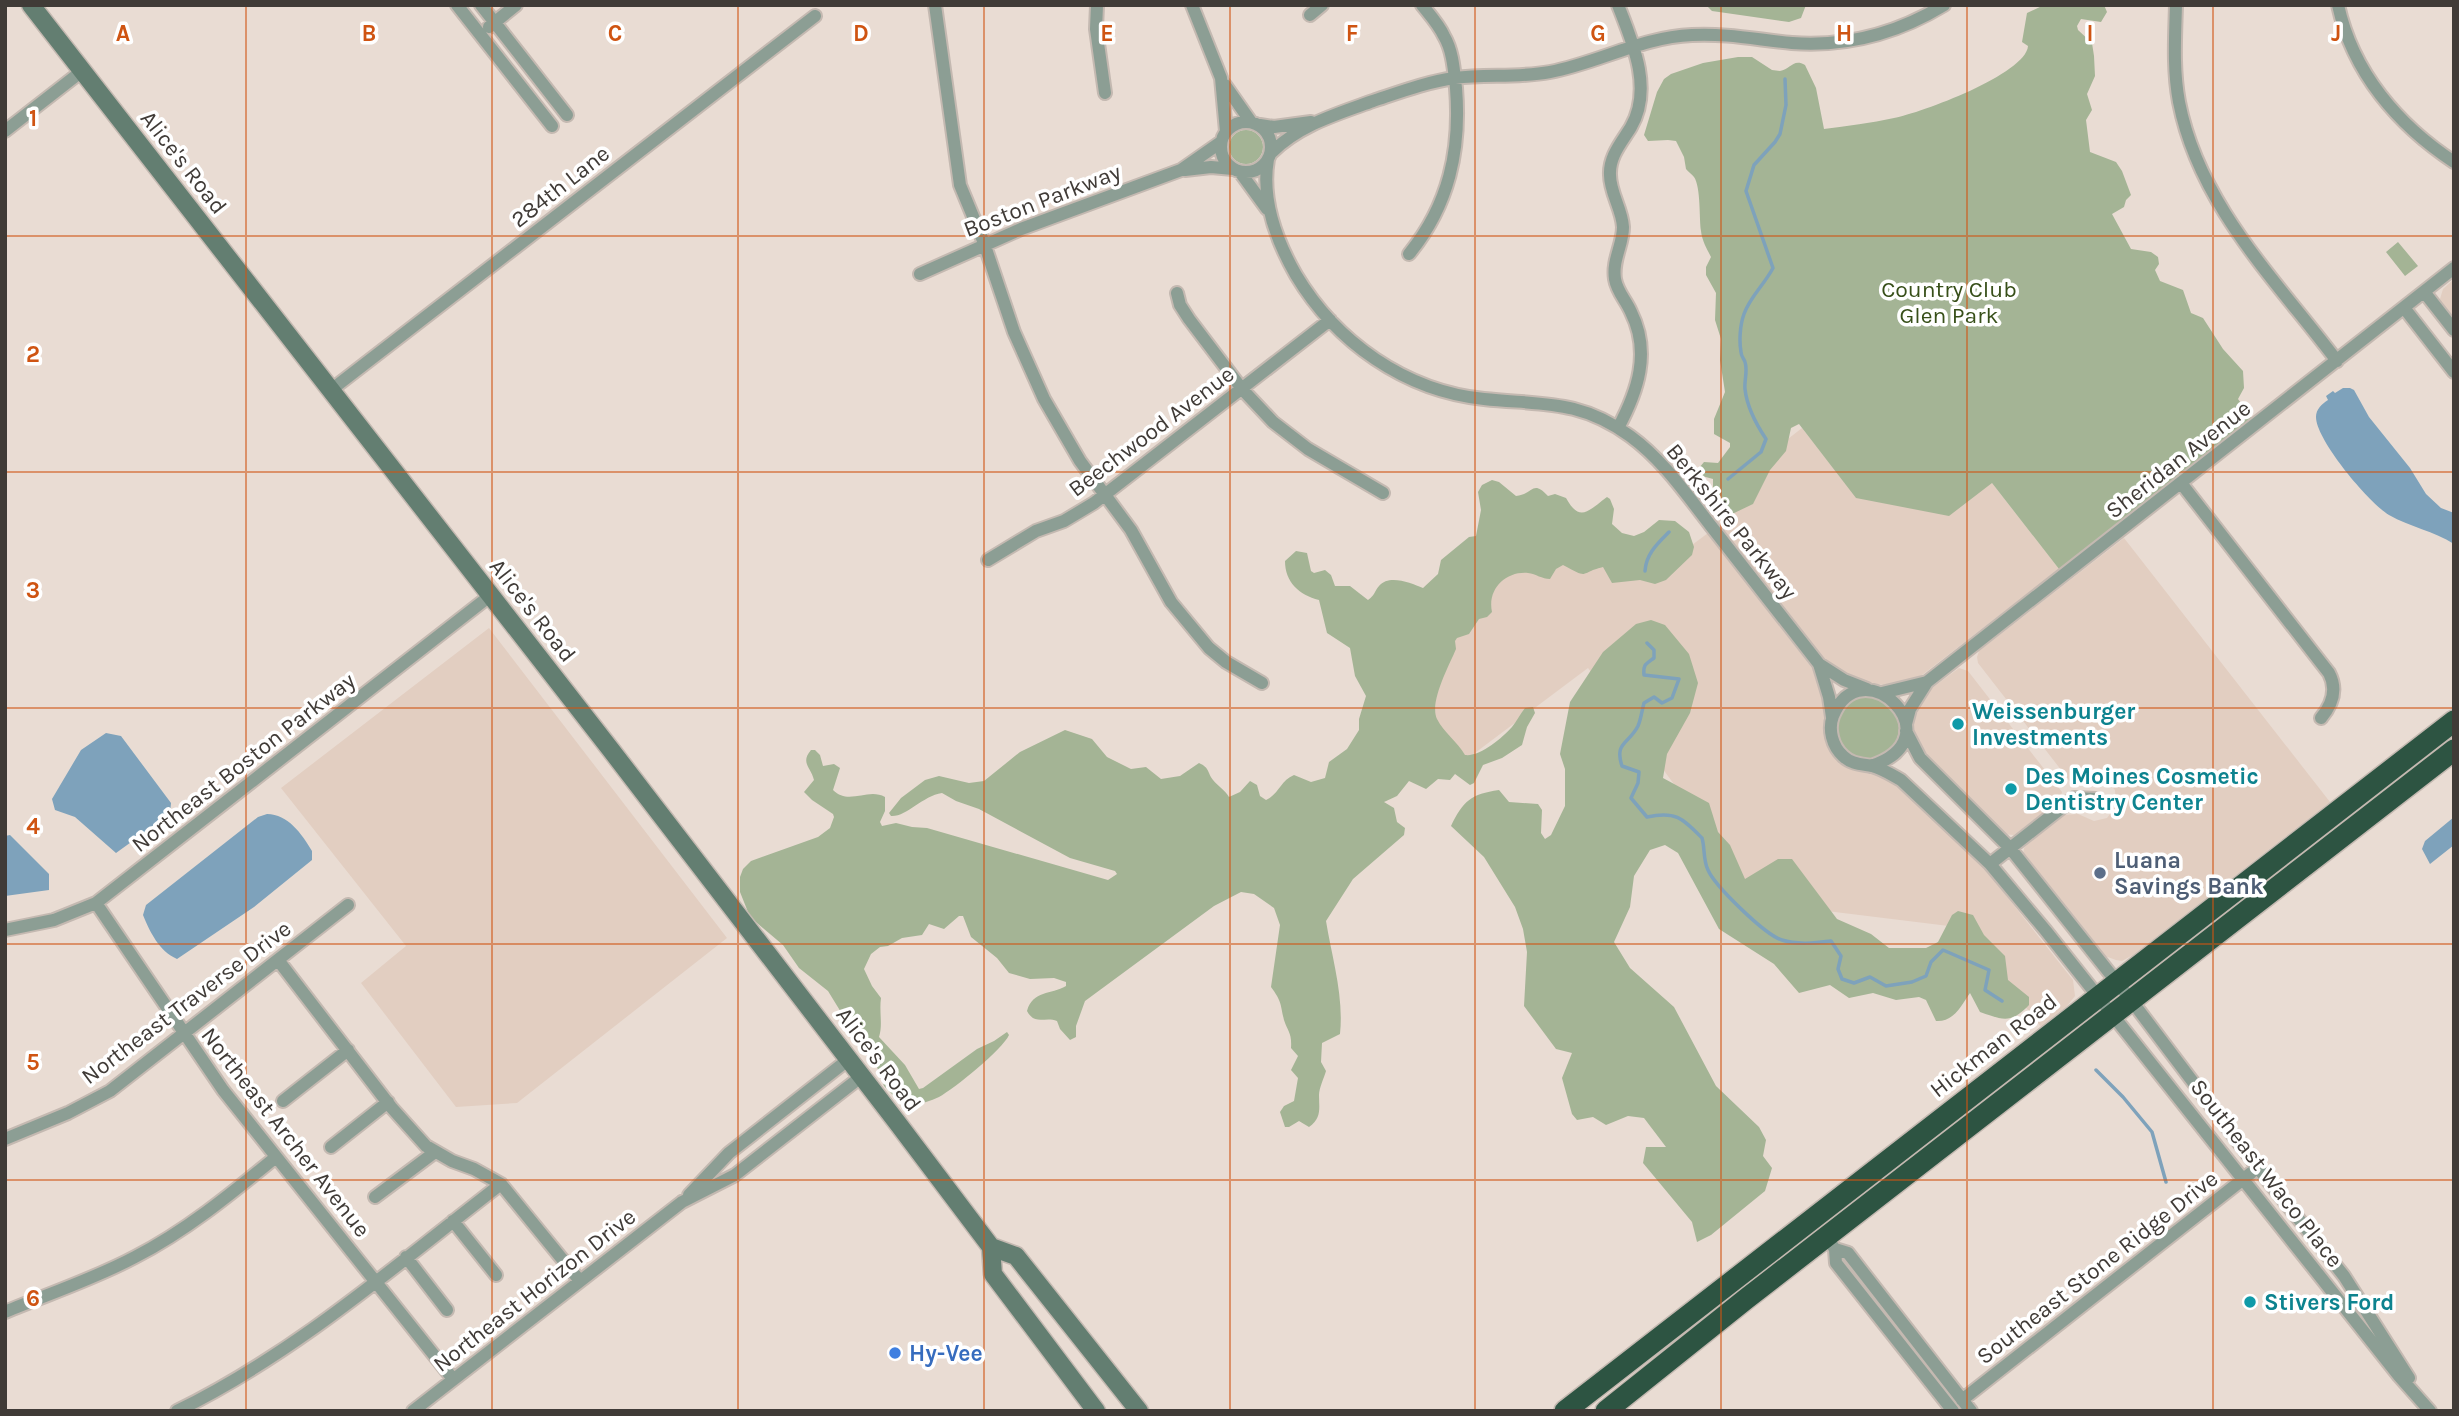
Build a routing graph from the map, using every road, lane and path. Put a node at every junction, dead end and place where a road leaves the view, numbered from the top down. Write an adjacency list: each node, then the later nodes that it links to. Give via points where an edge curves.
1 (31, 5): 19 (main road, Alice's Road)
2 (457, 5): 17 (street)
3 (481, 5): 16 (street)
4 (516, 5): 16 (street)
5 (935, 5): 34 (street, via 960,185)
6 (1097, 5): 22 (street)
7 (1192, 5): 20 (street)
8 (1322, 5): 14 (street)
9 (1422, 5): 21 (street, via 1445,37)
10 (1618, 5): 18 (street)
11 (1944, 5): 18 (street, via 1907,24 1858,39 1804,43 1688,35)
12 (2176, 5): 43 (street, via 2179,100 2206,184 2236,232)
13 (2338, 5): 30 (street, via 2358,60 2376,89 2409,129)
14 (1310, 15)
15 (815, 16): 46 (street, 284th Lane)
16 (494, 22): 17 (street); 23 (street)
17 (479, 34): 26 (street)
18 (1633, 46): 21 (street, via 1549,72); 47 (street, via 1642,97 1612,161 1610,177 1623,224 1614,276 1638,331 1641,361 1636,391)
19 (82, 71): 27 (street); 46 (main road, Alice's Road)
20 (1221, 78): 25 (street); 28 (street)
21 (1455, 78): 24 (street); 35 (street, via 1457,140 1449,183 1431,223)
22 (1105, 93)
23 (567, 115)
24 (1318, 121): 25 (street, via 1275,127); 29 (street)
25 (1254, 123): 28 (street, via 1237,123); 29 (street, via 1268,133)
26 (552, 126)
27 (5, 131)
28 (1224, 137): 31 (street, Boston Parkway); 32 (street, via 1225,161)
29 (1269, 156): 32 (street, via 1253,171); 33 (street, Berkshire Parkway)
30 (2454, 162)
31 (1181, 170): 32 (street, Boston Parkway, via 1211,167); 34 (street, Boston Parkway)
32 (1237, 171): 33 (street, Berkshire Parkway)
33 (1270, 212): 41 (street, Berkshire Parkway, via 1292,268)
34 (984, 243): 37 (street, Boston Parkway); 50 (street, via 1033,377 1060,429)
35 (1409, 254)
36 (2454, 268): 39 (street, Sheridan Avenue)
37 (920, 274)
38 (1177, 293): 45 (street, via 1184,312)
39 (2425, 293): 40 (street, Sheridan Avenue); 42 (street)
40 (2405, 309): 43 (street, Sheridan Avenue); 44 (street)
41 (1329, 320): 45 (street, Beechwood Avenue); 47 (street, Berkshire Parkway, via 1360,349 1417,382 1479,399 1562,405)
42 (2454, 330)
43 (2337, 361): 48 (street, Sheridan Avenue)
44 (2454, 372)
45 (1242, 388): 49 (street, via 1299,442); 50 (street, Beechwood Avenue)
46 (331, 390): 52 (main road, Alice's Road)
47 (1619, 428): 53 (street, Berkshire Parkway, via 1663,466)
48 (2181, 483): 54 (street, Sheridan Avenue); 58 (street, via 2329,673 2334,689 2330,706)
49 (1383, 493)
50 (1105, 495): 51 (street, Beechwood Avenue); 55 (street, via 1194,632 1226,662)
51 (988, 560)
52 (491, 595): 66 (street, Northeast Boston Parkway); 74 (main road, Alice's Road)
53 (1819, 664): 56 (street, Berkshire Parkway); 57 (street, Berkshire Parkway)
54 (1927, 682): 56 (street, Sheridan Avenue); 60 (street, Sheridan Avenue, via 1910,709)
55 (1262, 683)
56 (1876, 692): 57 (street, via 1848,696); 60 (street, via 1900,707)
57 (1832, 718): 62 (street, via 1833,741 1839,752 1846,759)
58 (2320, 718)
59 (2454, 721): 71 (highway, Hickman Road)
60 (1906, 728): 62 (street, via 1898,751); 64 (street, via 1920,758)
61 (2454, 750): 71 (highway, Hickman Road)
62 (1871, 766): 65 (street, via 1901,780)
63 (2096, 799): 64 (street, via 2074,798)
64 (2010, 848): 65 (street); 71 (street)
65 (1990, 864): 70 (street)
66 (96, 903): 68 (street, Northeast Boston Parkway, via 54,920); 72 (street, Northeast Archer Avenue)
67 (348, 905): 69 (street, Northeast Traverse Drive)
68 (5, 930)
69 (278, 960): 72 (street, Northeast Traverse Drive); 73 (street)
70 (2099, 996): 71 (highway, Hickman Road); 78 (highway, Hickman Road)
71 (2121, 997): 83 (street, Southeast Waco Place); 84 (street, Southeast Waco Place); 90 (highway, Hickman Road)
72 (183, 1033): 79 (street, Northeast Traverse Drive, via 110,1090); 82 (street, Northeast Archer Avenue)
73 (348, 1051): 76 (street); 77 (street)
74 (849, 1059): 75 (main road, Alice's Road); 87 (street, Northeast Horizon Drive, via 729,1153)
75 (862, 1076): 87 (street, Northeast Horizon Drive, via 735,1175); 91 (main road, Alice's Road)
76 (283, 1101)
77 (388, 1102): 80 (street); 81 (street)
78 (1961, 1103): 88 (highway, Hickman Road); 90 (highway, via 1962,1110 1943,1127 1832,1214 1823,1229)
79 (5, 1139)
80 (331, 1147)
81 (435, 1152): 85 (street); 86 (street)
82 (276, 1157): 94 (street, Northeast Archer Avenue); 97 (street, via 180,1230 136,1257)
83 (2258, 1168): 84 (street, Southeast Stone Ridge Drive); 101 (street, Southeast Waco Place, via 2344,1276)
84 (2245, 1178): 100 (street, Southeast Stone Ridge Drive); 101 (street, Southeast Waco Place)
85 (501, 1184): 89 (street); 95 (street)
86 (375, 1197)
87 (682, 1202): 95 (street, Northeast Horizon Drive)
88 (1816, 1215): 98 (highway, via 1818,1220 1809,1233 1704,1317); 106 (highway, Hickman Road)
89 (453, 1221): 92 (street); 93 (street)
90 (1831, 1243): 98 (highway, Hickman Road); 100 (street, via 1848,1253); 108 (street, via 1836,1263)
91 (991, 1247): 104 (main road, Alice's Road, via 993,1274); 105 (main road, Alice's Road, via 1016,1256)
92 (406, 1257): 94 (street); 96 (street)
93 (496, 1275)
94 (375, 1281): 99 (street, Northeast Archer Avenue); 102 (street, via 259,1367)
95 (580, 1281): 99 (street, Northeast Horizon Drive)
96 (447, 1310)
97 (5, 1312)
98 (1695, 1339): 107 (highway, Hickman Road)
99 (453, 1379): 103 (street, Northeast Horizon Drive)
100 (1962, 1399): 109 (street)
101 (2429, 1410)
102 (177, 1411)
103 (413, 1411)
104 (1096, 1411)
105 (1139, 1411)
106 (1565, 1411)
107 (1606, 1411)
108 (1953, 1411)
109 (1971, 1411)

